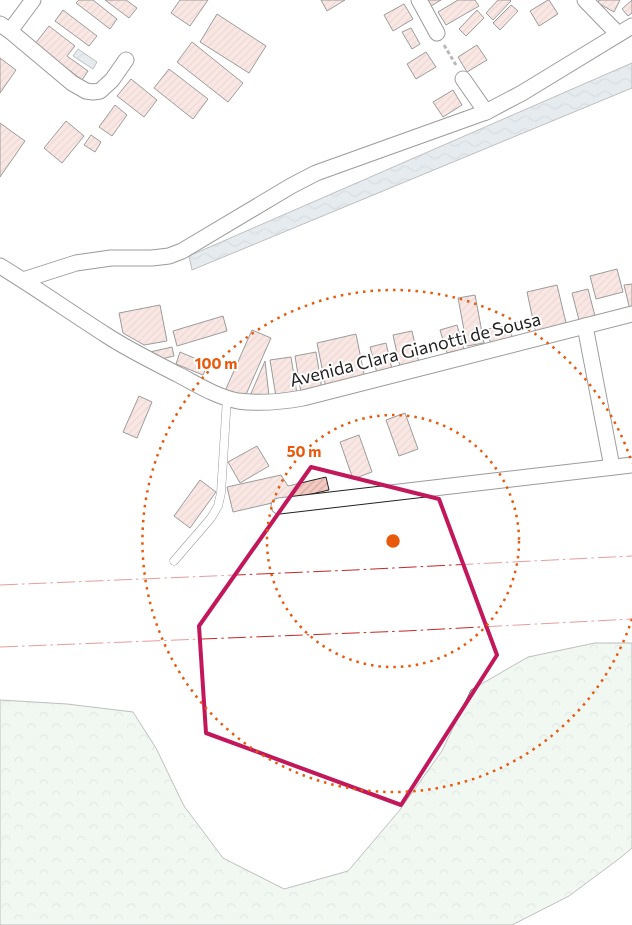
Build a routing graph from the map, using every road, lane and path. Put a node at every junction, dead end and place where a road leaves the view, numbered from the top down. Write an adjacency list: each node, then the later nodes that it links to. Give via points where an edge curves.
1 (33, 0): 5 (street)
2 (419, 0): 6 (street)
3 (585, 0): 7 (street)
4 (632, 26): 7 (street)
5 (5, 28): 8 (street, via 86,91 100,91)
6 (437, 33): 9 (path)
7 (618, 34): 10 (street)
8 (126, 60)
9 (463, 79): 10 (street)
10 (486, 112): 12 (street, via 316,173 169,256 76,263)
11 (0, 266): 12 (street, Avenida Clara Gianotti de Sousa)
12 (23, 280): 15 (street, Avenida Clara Gianotti de Sousa, via 142,356)
13 (632, 314): 14 (street, Avenida Clara Gianotti de Sousa)
14 (585, 326): 15 (street, Avenida Clara Gianotti de Sousa, via 303,398 254,403); 17 (street)
15 (227, 398): 19 (lane, via 218,506)
16 (632, 465): 17 (street)
17 (612, 467): 18 (street)
18 (279, 506)
19 (174, 562)

